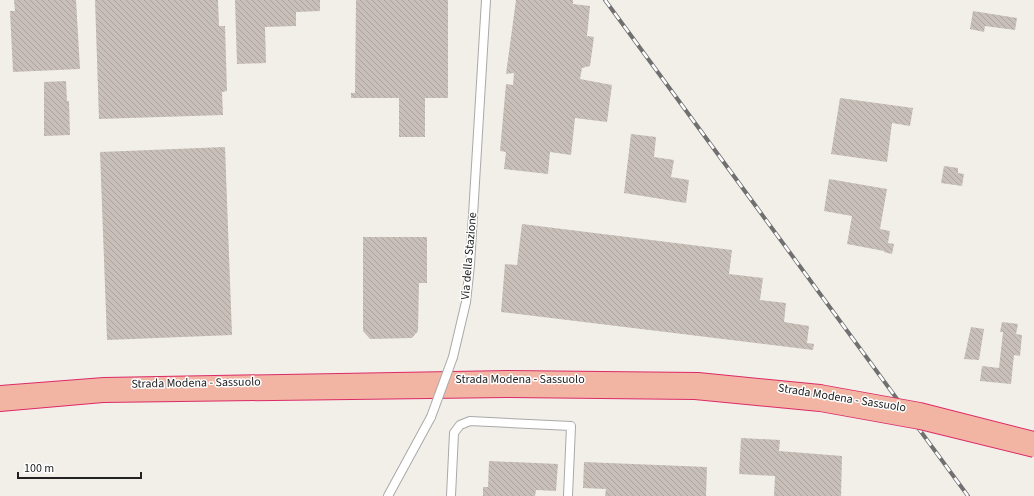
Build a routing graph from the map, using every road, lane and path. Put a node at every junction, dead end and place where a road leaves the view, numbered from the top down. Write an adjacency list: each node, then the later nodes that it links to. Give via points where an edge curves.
1 (486, 0): 7 (street, Via della Stazione, bridge, via 466,302 453,357 431,417)
2 (0, 393): 3 (highway, Strada Modena - Sassuolo, via 104,385 508,378 698,380)
3 (820, 398): 4 (highway, Strada Modena - Sassuolo, via 695,392 508,390 103,395); 5 (highway, Strada Modena - Sassuolo, bridge, via 920,410); 6 (highway, Strada Modena - Sassuolo, bridge)
4 (0, 404)
5 (1034, 439)
6 (1034, 450)
7 (388, 496)
8 (450, 496): 9 (street, via 454,433 460,425 470,421 571,426)
9 (568, 496)

